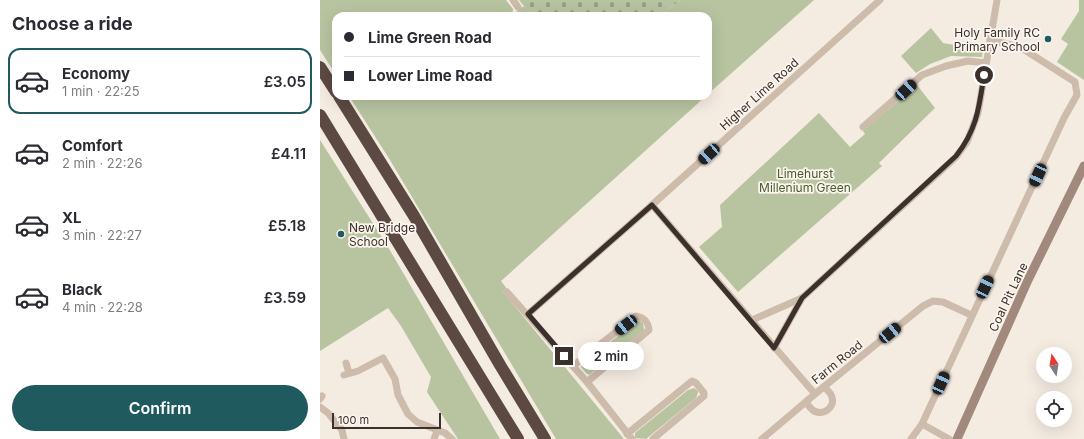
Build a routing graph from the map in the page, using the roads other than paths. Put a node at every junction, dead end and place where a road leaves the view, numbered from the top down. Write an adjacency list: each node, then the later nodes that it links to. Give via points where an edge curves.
1 (512, 0): 4 (street)
2 (880, 0): 13 (street, Higher Lime Road)
3 (997, 0): 5 (street)
4 (518, 7)
5 (990, 40): 6 (street); 17 (street, via 1020,47 1075,82 1077,95)
6 (986, 62): 11 (street, via 968,61 922,75); 15 (street, via 978,114 967,142 956,156)
7 (320, 66): 8 (highway)
8 (332, 86)
9 (342, 100): 36 (highway, via 414,216)
10 (320, 115): 35 (highway)
11 (863, 127)
12 (1084, 166): 41 (street, Coal Pit Lane, via 1028,280)
13 (652, 205): 16 (street, Higher Lime Road); 18 (street)
14 (508, 292): 16 (street)
15 (802, 298): 18 (street); 19 (street)
16 (528, 314): 23 (street)
17 (972, 315): 25 (street, Farm Road, via 943,302 923,306); 29 (street)
18 (752, 320): 19 (street)
19 (774, 348): 26 (street)
20 (380, 351): 21 (street)
21 (383, 358): 22 (street, via 358,371 346,374); 30 (street, via 395,378 398,395 408,414 417,422)
22 (346, 363)
23 (573, 366): 24 (street); 24 (street, via 636,316 648,323 649,330)
24 (587, 382): 31 (street)
25 (824, 387): 26 (street, Farm Road); 27 (street, via 832,397 829,409 816,412)
26 (815, 394): 27 (street, Farm Road)
27 (806, 402): 38 (street, Farm Road)
28 (320, 407): 32 (street, via 342,430)
29 (922, 424): 39 (street); 40 (street)
30 (437, 431): 33 (street); 34 (street)
31 (630, 436): 37 (street, via 692,382 696,383 704,396)
32 (344, 439)
33 (434, 439)
34 (452, 439)
35 (518, 439)
36 (545, 439)
37 (653, 439)
38 (762, 439)
39 (911, 439)
40 (949, 439)
41 (957, 439)

